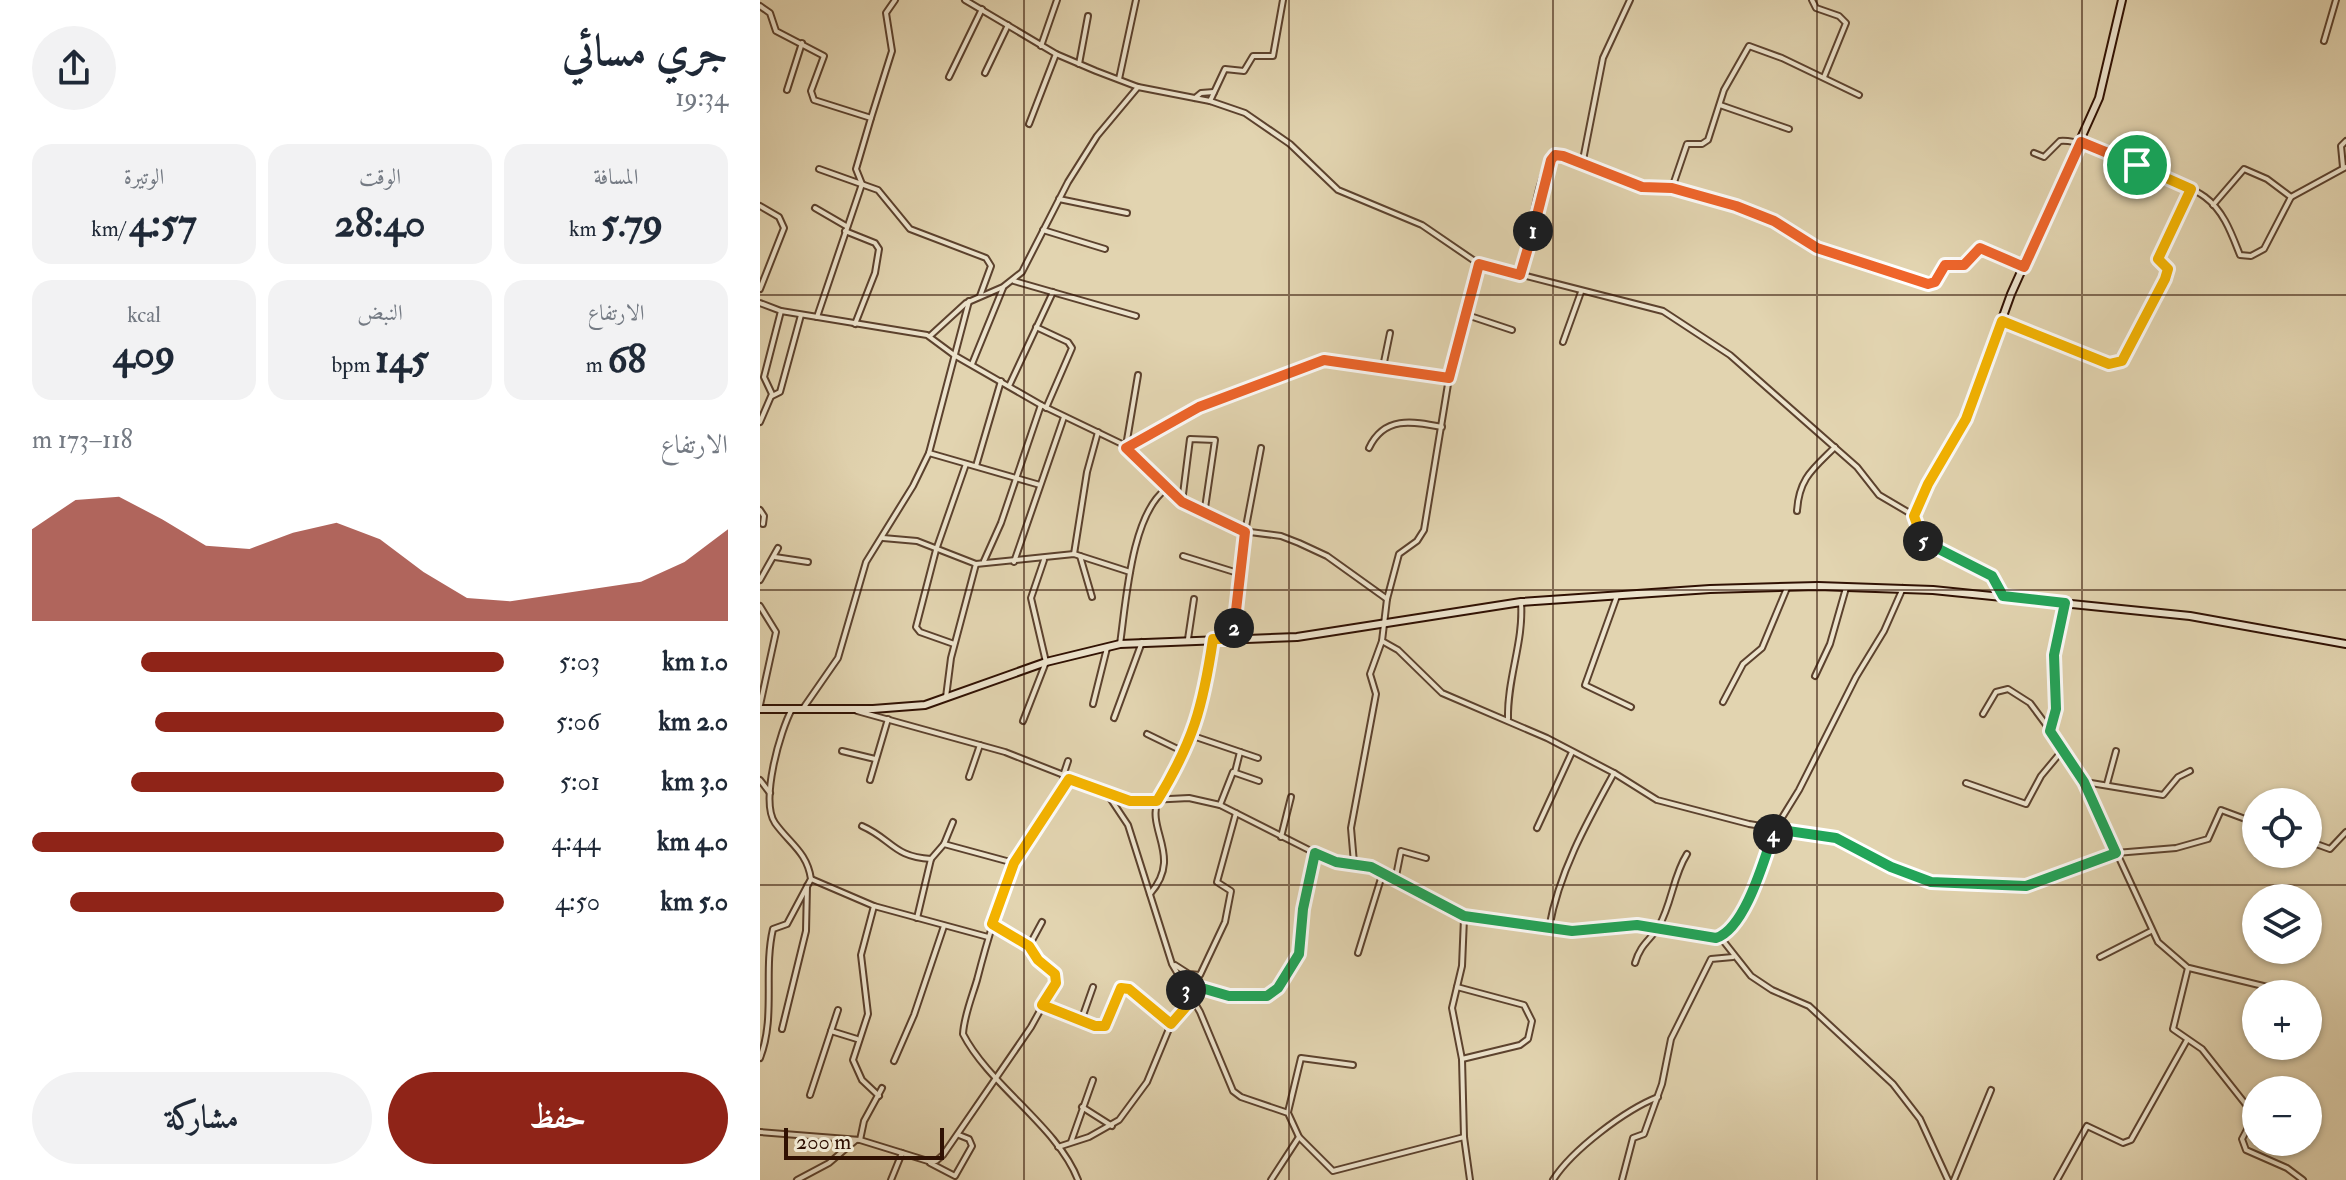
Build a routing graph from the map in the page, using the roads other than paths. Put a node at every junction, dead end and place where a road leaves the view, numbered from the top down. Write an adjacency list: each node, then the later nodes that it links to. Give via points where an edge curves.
1 (895, 0): 30 (street, via 886,13 891,56)
2 (965, 0): 11 (street)
3 (1057, 0): 16 (street)
4 (1136, 0): 22 (street)
5 (1283, 0): 25 (street, via 1273,56 1253,56 1244,71 1226,68)
6 (1630, 0): 36 (street, via 1603,58)
7 (1812, 0): 21 (street, via 1816,8 1846,23)
8 (2122, 0): 34 (main road, via 2104,83)
9 (2336, 0): 14 (street)
10 (760, 6): 15 (street, via 770,13 776,31)
11 (982, 9): 13 (street); 20 (street)
12 (1088, 16): 18 (street)
13 (1008, 25): 16 (street); 19 (street)
14 (2324, 41)
15 (802, 43): 24 (street); 30 (street, via 824,56 811,91 814,100)
16 (1041, 46): 17 (street)
17 (1056, 54): 18 (street); 31 (street)
18 (1079, 64): 22 (street)
19 (985, 73)
20 (949, 77)
21 (1824, 77): 26 (street); 29 (street, via 1749,46)
22 (1119, 79): 23 (street)
23 (1138, 87): 27 (street); 43 (street, via 1097,136)
24 (787, 90)
25 (1214, 92): 27 (street); 28 (street)
26 (1859, 95)
27 (1195, 98): 28 (street)
28 (1210, 101): 51 (street, via 1257,120 1297,149 1338,190 1422,225)
29 (1719, 105): 32 (street); 40 (street, via 1706,143 1687,144)
30 (871, 118): 39 (street, via 857,167)
31 (1029, 124)
32 (1789, 129)
33 (2346, 141): 37 (street, via 2341,146)
34 (2081, 142): 35 (street, via 2060,141 2044,157); 41 (street); 52 (main road)
35 (2034, 153)
36 (1582, 165): 40 (street, via 1642,187); 53 (street, via 1563,156 1551,160)
37 (2344, 167): 42 (street)
38 (819, 169): 39 (street)
39 (862, 184): 48 (street); 59 (street, via 882,194 906,227 989,260)
40 (1672, 188): 52 (street, via 1774,221 1817,248 1917,281 1935,282 1945,265 1964,265 1980,248)
41 (2191, 189): 44 (street); 67 (street, via 2158,259 2168,269 2165,279 2117,364)
42 (2291, 197): 44 (street, via 2244,169); 44 (street, via 2264,249 2251,256 2240,255)
43 (1058, 199): 47 (street); 49 (street)
44 (2213, 205)
45 (760, 206): 56 (street, via 779,217 784,228)
46 (815, 208): 48 (street)
47 (1127, 213)
48 (846, 228): 66 (street); 68 (street, via 879,249)
49 (1043, 230): 50 (street); 54 (street)
50 (1105, 249)
51 (1479, 264): 53 (street); 64 (street)
52 (2024, 267): 67 (main road)
53 (1520, 275): 58 (street)
54 (1014, 281): 55 (street); 57 (street)
55 (1003, 287): 59 (street); 75 (street)
56 (760, 289)
57 (1053, 292): 65 (street); 69 (street)
58 (1581, 292): 73 (street); 87 (street, via 1655,308 1687,324)
59 (980, 296): 60 (street)
60 (969, 301): 72 (street); 74 (street)
61 (760, 303): 62 (street)
62 (781, 311): 63 (street); 81 (street, via 764,377)
63 (801, 315): 66 (street); 81 (street, via 780,392)
64 (1467, 315): 70 (street); 78 (street)
65 (1136, 316)
66 (817, 317): 68 (street)
67 (2002, 321): 101 (main road, via 1966,419)
68 (855, 324): 72 (street)
69 (1036, 327): 80 (street); 82 (street, via 1072,348)
70 (1512, 330)
71 (1390, 333): 76 (street)
72 (930, 336): 74 (street)
73 (1563, 342)
74 (954, 355): 75 (street); 91 (street)
75 (972, 364): 79 (street)
76 (1383, 367): 78 (street); 88 (street, via 1320,361 1199,407)
77 (1138, 375): 88 (street)
78 (1449, 378): 85 (street)
79 (1001, 381): 80 (street); 93 (street)
80 (1009, 386): 82 (street)
81 (771, 396): 84 (street)
82 (1043, 407): 83 (street); 94 (street)
83 (1064, 417): 86 (street); 95 (street)
84 (760, 422)
85 (1442, 427): 90 (street, via 1400,422 1382,428); 125 (street, via 1424,530 1399,554)
86 (1098, 432): 88 (street); 107 (street, via 1087,472)
87 (1835, 447): 99 (street, via 1798,490); 101 (street, via 1879,495)
88 (1126, 448): 96 (street)
89 (1261, 448): 103 (street)
90 (1369, 448)
91 (929, 453): 92 (street); 104 (street)
92 (966, 464): 93 (street); 106 (street)
93 (976, 466): 94 (street)
94 (1017, 477): 95 (street); 111 (street)
95 (1040, 485): 113 (street)
96 (1166, 489): 97 (street); 115 (street, via 1148,511)
97 (1182, 502): 100 (street); 100 (street, via 1190,439 1215,440)
98 (760, 510): 102 (street)
99 (1797, 511)
100 (1204, 515): 103 (street)
101 (1914, 516): 122 (main road, via 1926,543 1992,576)
102 (763, 524)
103 (1245, 532): 116 (street); 125 (street, via 1281,536 1327,556)
104 (883, 538): 106 (street, via 917,541); 145 (street, via 866,562 838,658)
105 (778, 548): 109 (street)
106 (936, 550): 114 (street); 135 (street, via 916,627)
107 (1077, 555): 110 (street); 115 (street); 123 (street)
108 (1183, 556): 116 (street)
109 (774, 557): 112 (street); 117 (street)
110 (1044, 559): 113 (street); 139 (street, via 1031,598)
111 (984, 561): 113 (street); 114 (street)
112 (808, 562)
113 (1014, 562)
114 (976, 564): 135 (street)
115 (1130, 572): 136 (street)
116 (1242, 574): 132 (street)
117 (760, 580)
118 (1787, 587): 119 (main road); 121 (main road); 142 (street, via 1762,648 1743,664)
119 (1846, 587): 120 (main road); 140 (street)
120 (1903, 588): 122 (main road); 191 (street)
121 (1617, 595): 126 (main road); 146 (street, via 1585,685)
122 (2003, 596): 127 (main road)
123 (1092, 597)
124 (1194, 599): 130 (street)
125 (1387, 599): 129 (street)
126 (1521, 602): 129 (main road); 152 (street, via 1523,623 1509,677)
127 (2065, 603): 137 (main road, via 2190,616); 154 (street, via 2054,655 2056,709)
128 (760, 606): 144 (street, via 776,632)
129 (1383, 624): 132 (main road, via 1297,637); 133 (street)
130 (1188, 639): 131 (main road); 134 (main road)
131 (1213, 639): 132 (main road); 156 (street, via 1205,698)
132 (1232, 639)
133 (1382, 641): 152 (street, via 1442,693); 203 (street, via 1370,674 1376,694 1351,828)
134 (1142, 642): 136 (main road); 150 (street)
135 (954, 644): 141 (street)
136 (1120, 644): 138 (main road)
137 (2346, 644)
138 (1107, 646): 139 (main road); 143 (street)
139 (1046, 662): 141 (main road); 153 (street)
140 (1815, 676)
141 (946, 700): 148 (main road)
142 (1723, 702)
143 (1093, 704)
144 (760, 707): 147 (main road)
145 (804, 707): 147 (main road); 148 (main road)
146 (1631, 707)
147 (792, 708): 179 (street)
148 (851, 709): 151 (street)
149 (1983, 714): 154 (street, via 1996,692 2008,689 2030,703)
150 (1114, 718)
151 (888, 719): 157 (street); 165 (street)
152 (1508, 719): 161 (street)
153 (1023, 721)
154 (2050, 731): 162 (street)
155 (1147, 734): 163 (street)
156 (1193, 736): 160 (street); 163 (street)
157 (980, 745): 170 (street); 171 (street)
158 (842, 751): 165 (street)
159 (2116, 751): 178 (street)
160 (1240, 752): 164 (street); 168 (street)
161 (1572, 752): 169 (street); 190 (street)
162 (2061, 752): 176 (street); 177 (street, via 2026,804)
163 (1185, 753): 183 (street)
164 (1258, 758)
165 (876, 759): 174 (street)
166 (1068, 761): 170 (street)
167 (2190, 771): 178 (street, via 2163,795)
168 (1235, 772): 175 (street); 185 (street)
169 (1614, 773): 191 (street, via 1657,800); 216 (street, via 1576,844)
170 (1063, 776): 172 (street)
171 (969, 777)
172 (1069, 779): 180 (street); 202 (street)
173 (760, 780): 179 (street)
174 (870, 780)
175 (1259, 781)
176 (2084, 782): 178 (street); 198 (street)
177 (1966, 783)
178 (2107, 784)
179 (770, 793): 182 (street)
180 (1107, 794): 183 (street); 208 (street, via 1128,825)
181 (1291, 797): 193 (street)
182 (769, 800): 184 (street); 205 (street, via 773,820 805,855)
183 (1157, 801): 185 (street, via 1189,798); 208 (street, via 1165,863)
184 (760, 802)
185 (1220, 805): 186 (street)
186 (1236, 813): 193 (street); 227 (street, via 1217,882 1231,891 1225,922 1200,975)
187 (2242, 818): 198 (street, via 2221,810 2208,839 2176,848)
188 (953, 822): 195 (street)
189 (862, 826): 201 (street, via 881,834 900,853)
190 (1537, 828)
191 (1775, 829): 198 (street, via 1836,838 1931,882 2026,886); 219 (street, via 1754,888)
192 (2346, 832): 194 (street)
193 (1281, 837): 197 (street)
194 (2344, 839): 196 (street, via 2330,849)
195 (944, 844): 201 (street); 202 (street)
196 (2322, 846)
197 (1315, 853): 203 (street); 230 (street, via 1299,954 1278,988 1267,996 1229,996)
198 (2116, 853): 217 (street)
199 (1687, 854): 215 (street)
200 (1426, 858): 206 (street, via 1401,851)
201 (931, 859): 211 (street)
202 (1014, 863): 213 (street)
203 (1354, 863): 204 (street)
204 (1383, 872): 206 (street); 223 (street)
205 (811, 879): 207 (street); 209 (street)
206 (1395, 881): 210 (street)
207 (807, 884): 221 (street, via 787,924 773,929); 238 (street, via 806,931)
208 (1150, 894): 227 (street)
209 (874, 906): 211 (street); 240 (street, via 861,955 868,1014)
210 (1464, 916): 216 (street); 232 (street)
211 (917, 918): 214 (street)
212 (1042, 922): 222 (street)
213 (992, 924): 218 (street); 222 (street)
214 (944, 926): 218 (street); 244 (street)
215 (1658, 927): 216 (street, via 1627,925 1592,932); 219 (street); 226 (street, via 1640,945)
216 (1549, 928)
217 (2151, 930): 225 (street); 228 (street)
218 (988, 937): 246 (street, via 963,1034)
219 (1721, 938): 224 (street)
220 (760, 944): 221 (street)
221 (769, 945): 242 (street, via 768,1034)
222 (1029, 946): 234 (street, via 1057,978)
223 (1358, 953)
224 (1733, 957): 252 (street, via 1711,959 1671,1039); 274 (street, via 1772,990 1809,1006 1893,1084 1920,1119)
225 (2100, 957)
226 (1635, 963)
227 (1172, 964): 230 (street)
228 (2188, 968): 229 (street); 241 (street, via 2172,1025)
229 (2242, 981)
230 (1181, 982): 233 (street)
231 (1093, 987): 236 (street)
232 (1456, 987): 243 (street, via 1453,1021); 243 (street, via 1524,1005 1532,1021 1528,1039 1520,1045)
233 (1192, 1000): 237 (street); 254 (street, via 1233,1091)
234 (1042, 1005): 236 (street); 246 (street)
235 (838, 1010): 239 (street)
236 (1081, 1021): 237 (street, via 1103,1027 1122,987)
237 (1171, 1024): 255 (street, via 1147,1082)
238 (782, 1029)
239 (831, 1031): 240 (street); 250 (street)
240 (857, 1039): 251 (street, via 853,1065)
241 (2187, 1039): 265 (street, via 2128,1143 2087,1126); 266 (street, via 2202,1049 2251,1111 2242,1139 2246,1150)
242 (760, 1058)
243 (1462, 1059): 259 (street)
244 (894, 1061)
245 (1353, 1065): 254 (street, via 1301,1058)
246 (997, 1076): 257 (street); 262 (street)
247 (1093, 1080): 253 (street)
248 (882, 1088): 251 (street)
249 (1991, 1090): 274 (street)
250 (810, 1095)
251 (879, 1096): 260 (street)
252 (1658, 1097): 272 (street, via 1634,1107 1597,1136); 273 (street, via 1647,1130 1631,1142)
253 (1082, 1107): 255 (street); 261 (street)
254 (1288, 1113): 258 (street)
255 (1112, 1126): 261 (street)
256 (760, 1132): 260 (street)
257 (958, 1135): 264 (street, via 936,1161); 264 (street, via 972,1146 955,1176)
258 (1299, 1137): 259 (street, via 1333,1171); 270 (street)
259 (1464, 1137): 271 (street)
260 (858, 1140): 263 (street); 267 (street)
261 (1071, 1142): 262 (street)
262 (1058, 1147): 269 (street)
263 (902, 1153): 264 (street); 268 (street)
264 (928, 1161)
265 (2058, 1178): 275 (street)
266 (2299, 1179)
267 (797, 1180)
268 (891, 1180)
269 (1078, 1180)
270 (1271, 1180)
271 (1470, 1180)
272 (1553, 1180)
273 (1622, 1180)
274 (1951, 1180)
275 (2068, 1180)

